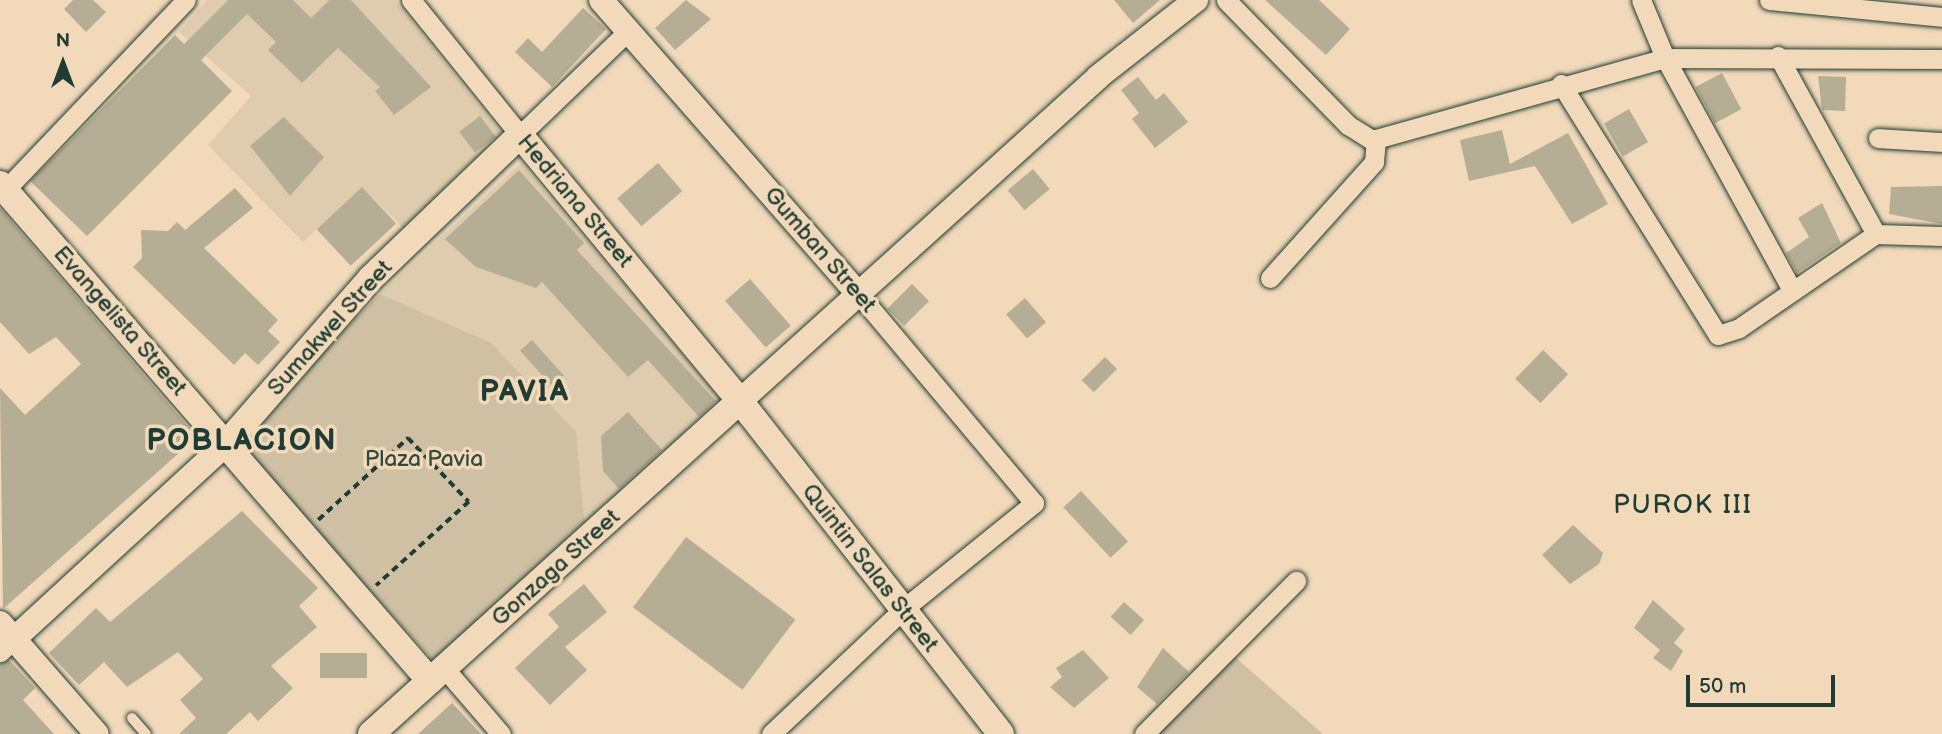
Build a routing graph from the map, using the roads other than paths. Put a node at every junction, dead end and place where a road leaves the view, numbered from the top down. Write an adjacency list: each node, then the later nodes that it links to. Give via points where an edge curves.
1 (186, 0): 18 (street)
2 (411, 0): 14 (street, Hedriana Street)
3 (601, 0): 9 (street, Gumban Street)
4 (1196, 0): 23 (street, via 1098,76)
5 (1226, 0): 16 (street, via 1348,125)
6 (1641, 0): 11 (street)
7 (1769, 0): 8 (street)
8 (1942, 17)
9 (628, 31): 14 (street, Sumakwel Street); 23 (street, Gumban Street)
10 (1778, 56): 11 (street); 12 (street); 19 (street)
11 (1665, 58): 13 (street); 22 (street)
12 (1942, 59)
13 (1561, 84): 16 (street); 22 (street, via 1709,328 1728,335)
14 (520, 135): 24 (main road, Hedriana Street); 25 (main road, Sumakwel Street, via 372,278)
15 (1878, 138): 17 (street)
16 (1376, 139): 21 (street, via 1374,162)
17 (1942, 142)
18 (2, 190): 25 (main road, Evangelista Street)
19 (1876, 234): 20 (street); 22 (street)
20 (1942, 236)
21 (1270, 278)
22 (1792, 290)
23 (857, 292): 24 (street); 27 (street, Gumban Street, via 1034,503)
24 (740, 401): 27 (main road, Quintin Salas Street); 29 (main road, Gonzaga Street)
25 (227, 443): 28 (street, Sumakwel Street); 29 (main road, Evangelista Street, via 359,601)
26 (1296, 581): 37 (street)
27 (902, 610): 35 (street); 36 (main road, Quintin Salas Street)
28 (5, 638): 31 (street)
29 (438, 675): 33 (main road, Gonzaga Street); 34 (street, Evangelista Street)
30 (132, 718): 32 (lane)
31 (97, 734)
32 (146, 734)
33 (371, 734)
34 (501, 734)
35 (771, 734)
36 (1001, 734)
37 (1144, 734)

